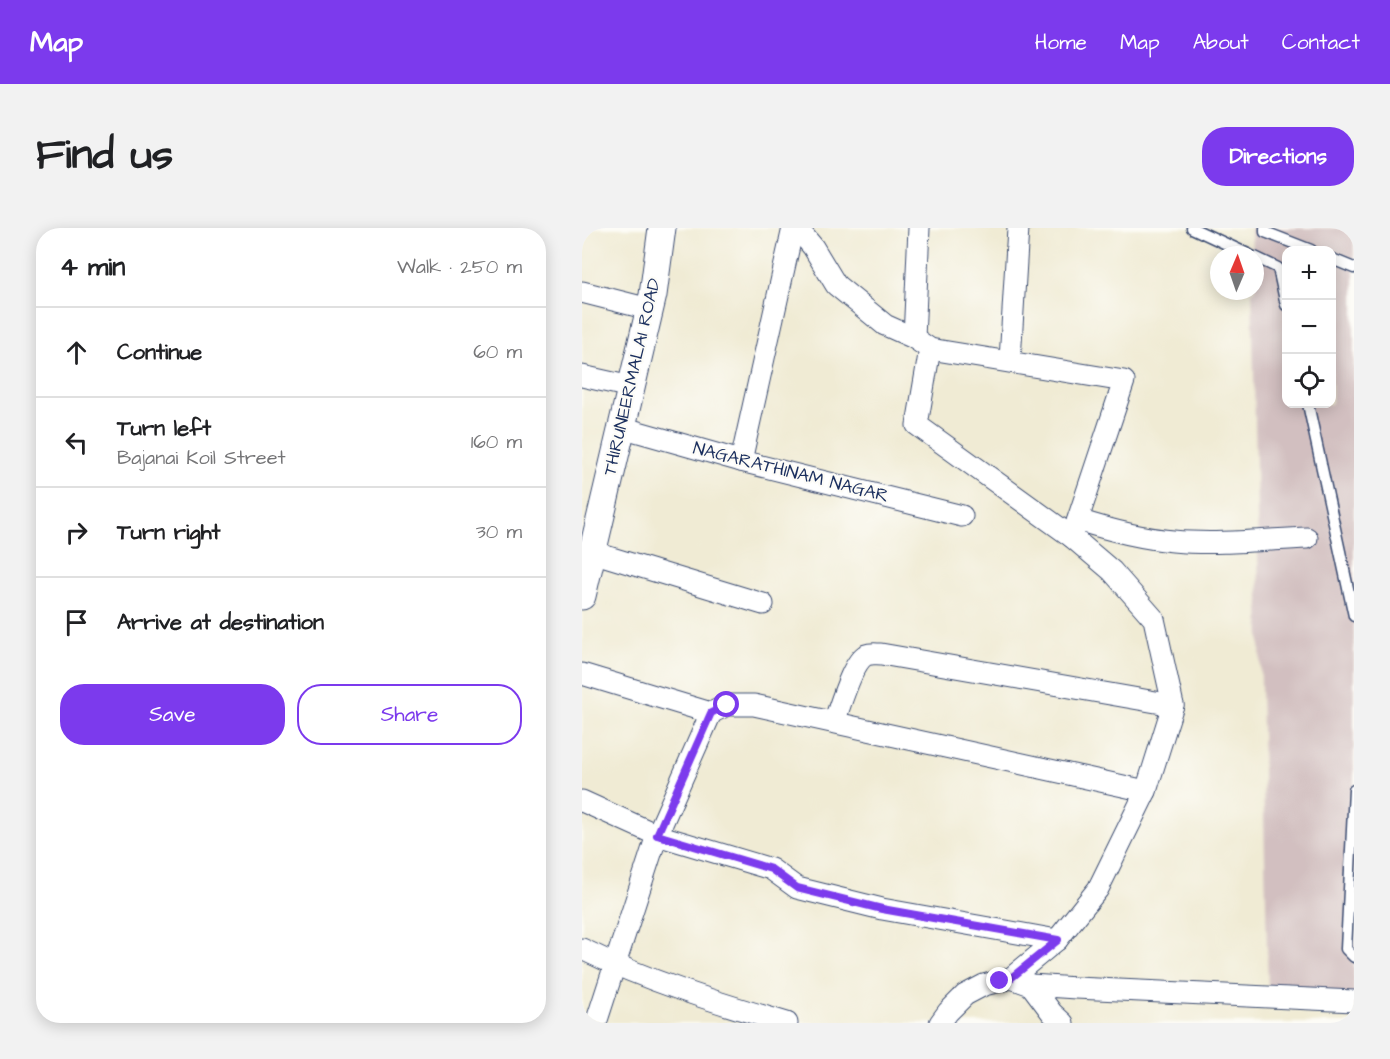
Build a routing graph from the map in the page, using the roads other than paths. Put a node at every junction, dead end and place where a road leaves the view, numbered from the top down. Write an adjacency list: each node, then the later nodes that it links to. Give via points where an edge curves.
1 (662, 228): 14 (street, THIRUNEERMALAI ROAD)
2 (795, 228): 15 (street, via 813,246 836,285 885,325); 21 (street)
3 (919, 228): 15 (street)
4 (1018, 228): 16 (street)
5 (1192, 228): 7 (lane)
6 (1265, 228): 8 (lane, via 1265,232)
7 (1231, 246)
8 (1301, 246)
9 (1264, 261): 13 (lane, via 1278,268)
10 (1336, 261): 11 (lane)
11 (1354, 268)
12 (582, 292): 14 (street)
13 (1286, 300)
14 (649, 309): 18 (street, THIRUNEERMALAI ROAD)
15 (922, 343): 16 (street); 23 (street, via 917,425)
16 (1010, 360): 23 (street, via 1124,381)
17 (582, 376): 18 (street)
18 (631, 387): 20 (street, THIRUNEERMALAI ROAD)
19 (1309, 408): 28 (lane)
20 (621, 427): 21 (street, NAGARATHINAM NAGAR); 25 (street, THIRUNEERMALAI ROAD)
21 (741, 461): 22 (street, NAGARATHINAM NAGAR)
22 (962, 516)
23 (1075, 528): 24 (street, via 1174,542); 30 (street, via 1154,619)
24 (1307, 538)
25 (592, 552): 26 (street, THIRUNEERMALAI ROAD); 27 (street)
26 (582, 596)
27 (763, 604)
28 (1354, 615)
29 (582, 674): 31 (street)
30 (1173, 705): 32 (street, via 870,654 854,669); 34 (street)
31 (711, 713): 32 (street, via 741,703); 36 (street)
32 (834, 722): 34 (street)
33 (1354, 790): 39 (lane, via 1346,949)
34 (1146, 791): 37 (street, via 1098,889)
35 (582, 801): 36 (street)
36 (657, 835): 37 (street, via 771,869 797,888 882,909); 40 (street)
37 (1058, 940): 41 (street)
38 (582, 949): 40 (street)
39 (1354, 957)
40 (614, 965): 43 (street); 44 (street)
41 (1021, 981): 42 (street); 45 (street, via 984,985 965,995); 46 (street)
42 (1354, 1001)
43 (596, 1023)
44 (787, 1023)
45 (940, 1023)
46 (1063, 1023)

